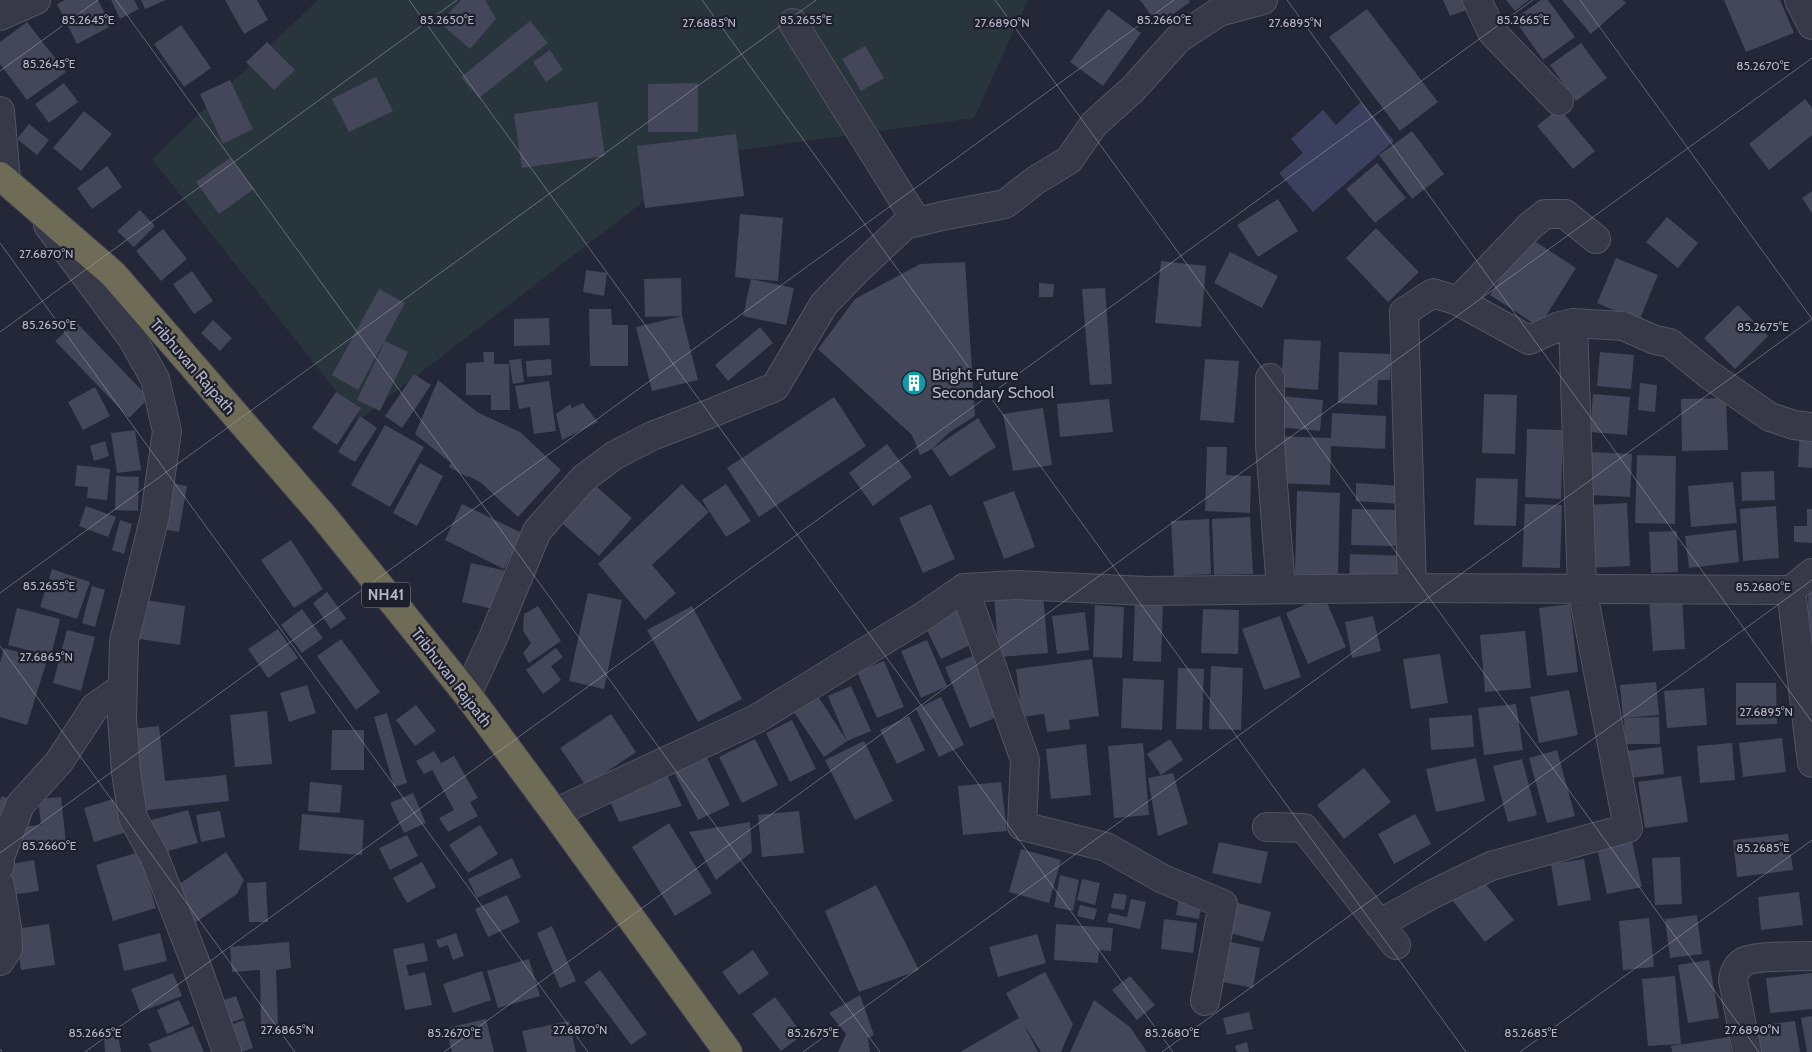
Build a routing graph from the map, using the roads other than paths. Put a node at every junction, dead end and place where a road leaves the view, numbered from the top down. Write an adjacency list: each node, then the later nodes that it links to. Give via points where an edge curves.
1 (36, 0): 5 (street)
2 (1263, 0): 12 (street, via 1219,12 1178,39 1133,89 1094,124 1070,160 1005,204)
3 (1477, 0): 8 (street, via 1492,32)
4 (1799, 0): 7 (street)
5 (0, 16)
6 (793, 23): 12 (street)
7 (1812, 25)
8 (1559, 102)
9 (0, 111): 10 (street)
10 (3, 178): 11 (highway, Tribhuvan Rajpath / NH41)
11 (32, 204): 24 (street, via 132,338 154,379 167,431 155,516 124,641); 25 (highway, Tribhuvan Rajpath / NH41, via 113,274 324,517)
12 (917, 222): 25 (street, via 905,225 824,304 776,387 652,436 615,455 584,478 537,531)
13 (1596, 239): 14 (street, via 1565,214 1545,214)
14 (1458, 301): 15 (street, via 1529,340); 20 (street, via 1432,293 1404,312)
15 (1573, 323): 17 (street, via 1623,326 1670,343 1770,417); 21 (street)
16 (1270, 378): 22 (street, via 1270,445)
17 (1812, 427)
18 (1812, 572): 23 (street)
19 (964, 588): 22 (street, via 1016,585 1147,591); 27 (street, via 756,719); 35 (street, via 1026,760 1022,826 1106,847 1163,879 1223,904)
20 (1412, 588): 21 (street); 22 (street)
21 (1582, 588): 23 (street); 31 (street, via 1628,828 1491,866)
22 (1281, 589)
23 (1791, 590): 26 (street)
24 (122, 688): 29 (street, via 95,707 59,762 20,805 0,857); 36 (street, via 126,772 133,818 154,856)
25 (467, 694): 27 (highway, Tribhuvan Rajpath / NH41)
26 (1812, 764)
27 (555, 813): 37 (highway, Tribhuvan Rajpath / NH41)
28 (1267, 827): 31 (street, via 1304,828)
29 (0, 865)
30 (0, 885): 34 (street, via 8,949)
31 (1379, 924): 32 (street)
32 (1396, 945)
33 (1812, 956): 38 (street, via 1758,959 1743,962 1734,971)
34 (0, 961)
35 (1205, 1001)
36 (226, 1052)
37 (728, 1052)
38 (1747, 1052)

